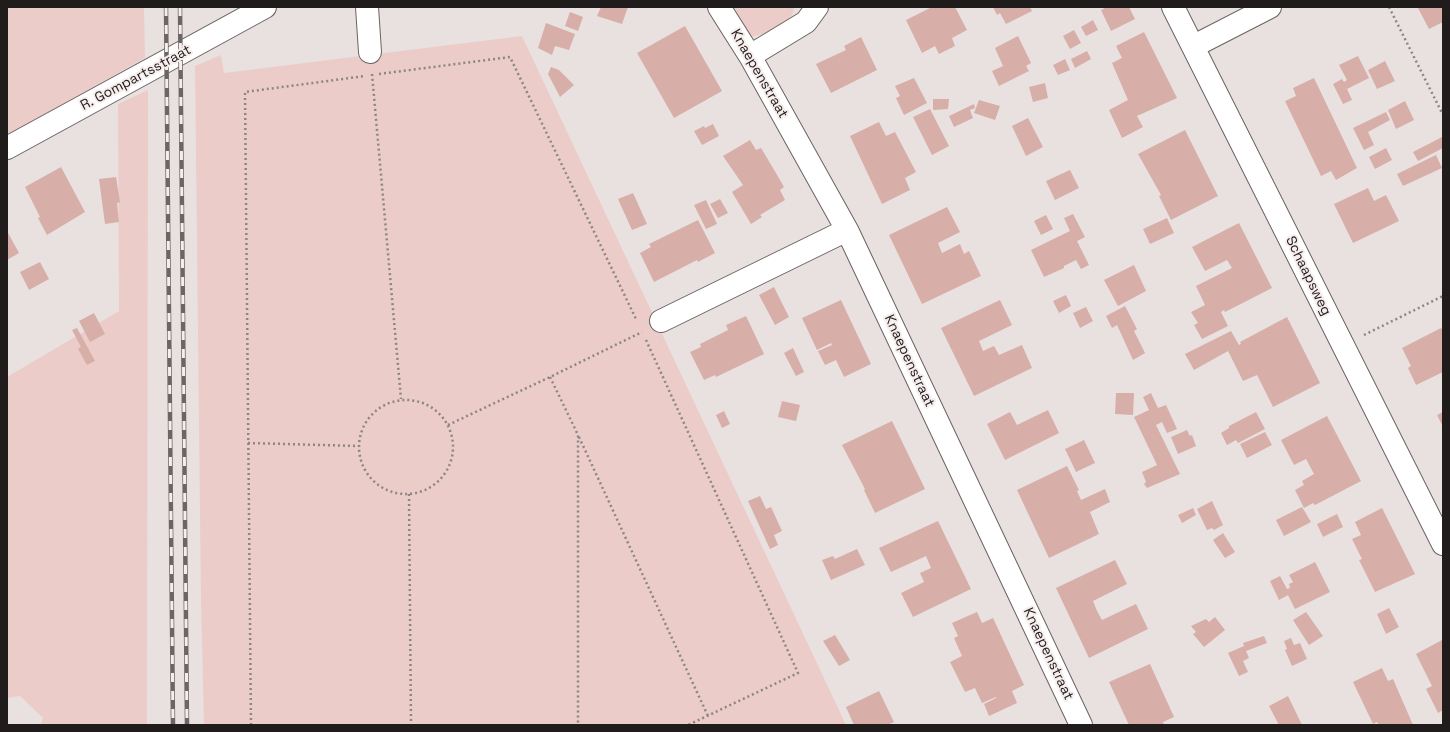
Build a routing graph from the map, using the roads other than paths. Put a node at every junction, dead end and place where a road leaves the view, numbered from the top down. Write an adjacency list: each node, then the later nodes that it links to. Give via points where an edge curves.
1 (265, 7): 10 (street, R. Gompartsstraat)
2 (366, 7): 8 (street)
3 (719, 7): 9 (street, Knaepenstraat)
4 (817, 7): 9 (street, via 806,22)
5 (1173, 7): 7 (street, Schaapsweg)
6 (1270, 7): 7 (street)
7 (1194, 46): 13 (street, Schaapsweg)
8 (370, 52)
9 (750, 56): 11 (street, Knaepenstraat)
10 (7, 148)
11 (847, 230): 12 (street); 14 (street, Knaepenstraat)
12 (662, 320)
13 (1443, 544)
14 (1081, 725)

